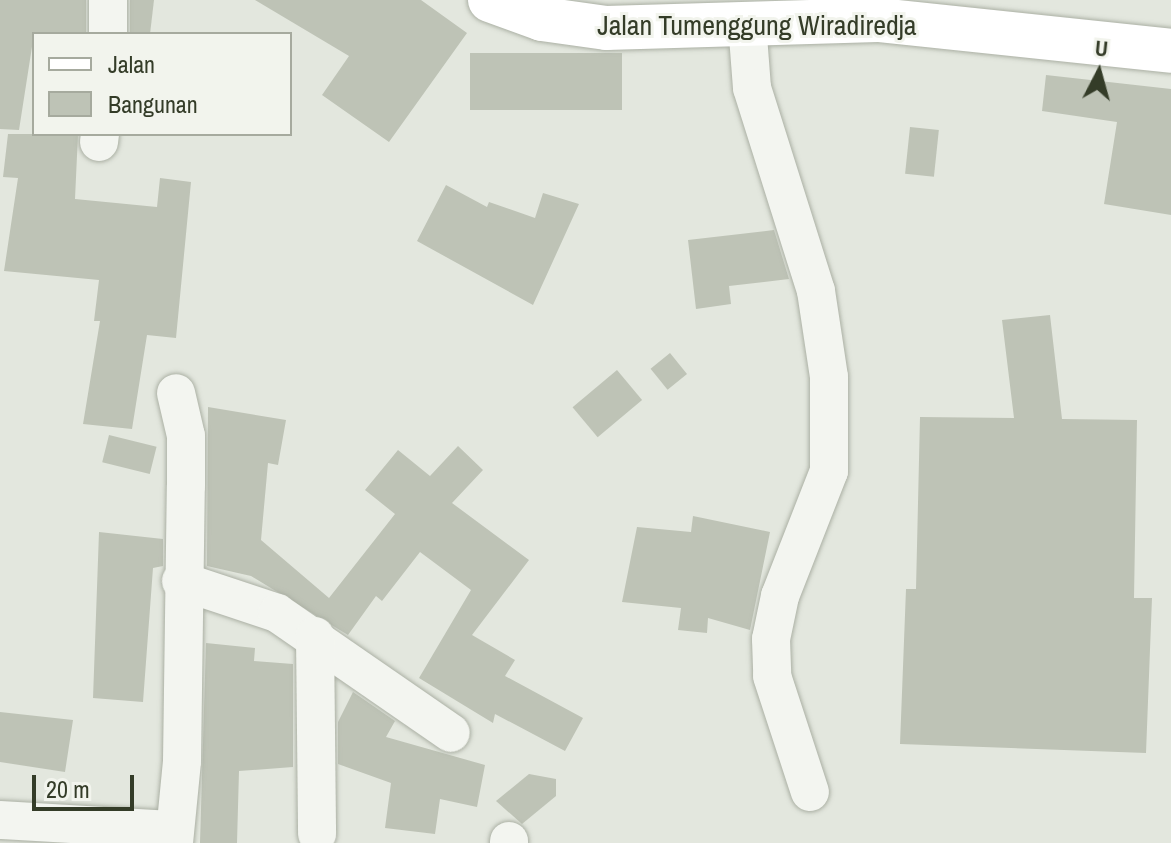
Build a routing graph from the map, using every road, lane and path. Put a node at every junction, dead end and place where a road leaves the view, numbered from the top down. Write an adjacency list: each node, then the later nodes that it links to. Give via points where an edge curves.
1 (108, 0): 4 (street)
2 (490, 0): 3 (street, Jalan Tumenggung Wiradiredja, via 542,19 606,28)
3 (727, 15): 5 (street, Jalan Tumenggung Wiradiredja, via 878,20); 10 (street, via 816,291 829,377 829,471 780,596 771,639 772,676)
4 (108, 32)
5 (1171, 51)
6 (176, 393): 7 (street, via 186,436)
7 (181, 581): 8 (street, via 254,603); 13 (street, via 182,761)
8 (315, 636): 9 (street); 12 (street)
9 (451, 733)
10 (810, 792)
11 (0, 820): 13 (street)
12 (317, 834)
13 (174, 836)

